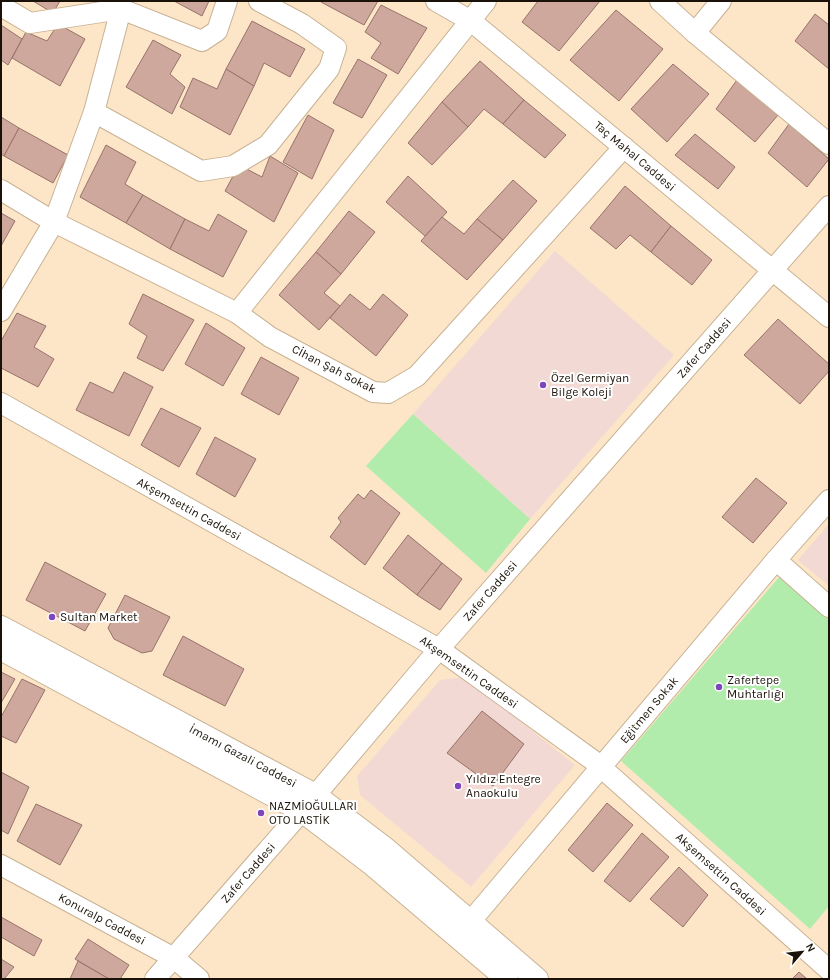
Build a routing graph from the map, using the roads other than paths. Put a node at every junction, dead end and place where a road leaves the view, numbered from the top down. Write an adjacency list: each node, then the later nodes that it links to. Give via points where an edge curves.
1 (227, 1): 8 (street, via 217,31 202,41)
2 (259, 1): 11 (street, via 302,24 336,48 329,69 268,145 233,166 201,170)
3 (436, 1): 9 (street, Taç Mahal Caddesi)
4 (486, 1): 9 (street)
5 (660, 1): 10 (street)
6 (721, 1): 10 (street)
7 (1, 6): 8 (street, via 30,23)
8 (121, 9): 11 (street)
9 (471, 21): 13 (street, Taç Mahal Caddesi); 19 (street)
10 (696, 33): 12 (street)
11 (94, 112): 16 (street)
12 (829, 144)
13 (624, 147): 17 (street, Taç Mahal Caddesi); 19 (street, Cİhan Şah Sokak, via 417,376 388,394 373,392 270,337)
14 (1, 190): 16 (street, Cİhan Şah Sokak)
15 (829, 206): 17 (street, Zafer Caddesi)
16 (54, 222): 18 (street); 19 (street, Cİhan Şah Sokak)
17 (772, 270): 20 (street, Taç Mahal Caddesi); 27 (street, Zafer Caddesi)
18 (1, 312)
19 (237, 313)
20 (829, 317)
21 (1, 403): 27 (street, Akşemsettin Caddesi)
22 (829, 500): 23 (street, Eğitmen Sokak)
23 (776, 560): 24 (street); 28 (street, Eğitmen Sokak)
24 (829, 607)
25 (1, 627): 29 (main road, İmamı Gazali Caddesi)
26 (1, 649): 29 (main road, İmamı Gazali Caddesi)
27 (439, 649): 28 (street, Akşemsettin Caddesi); 29 (street, Zafer Caddesi)
28 (601, 767): 31 (street, Eğitmen Sokak); 33 (street, Akşemsettin Caddesi)
29 (308, 803): 31 (main road, İmamı Gazali Caddesi, via 386,849); 32 (street, Zafer Caddesi); 36 (main road, İmamı Gazali Caddesi, via 373,865)
30 (1, 865): 32 (street, Konuralp Caddesi)
31 (470, 922): 37 (main road, İmamı Gazali Caddesi)
32 (174, 958): 34 (street, Zafer Caddesi); 35 (street, Konuralp Caddesi)
33 (826, 960)
34 (155, 979)
35 (199, 979)
36 (507, 979)
37 (537, 979)

